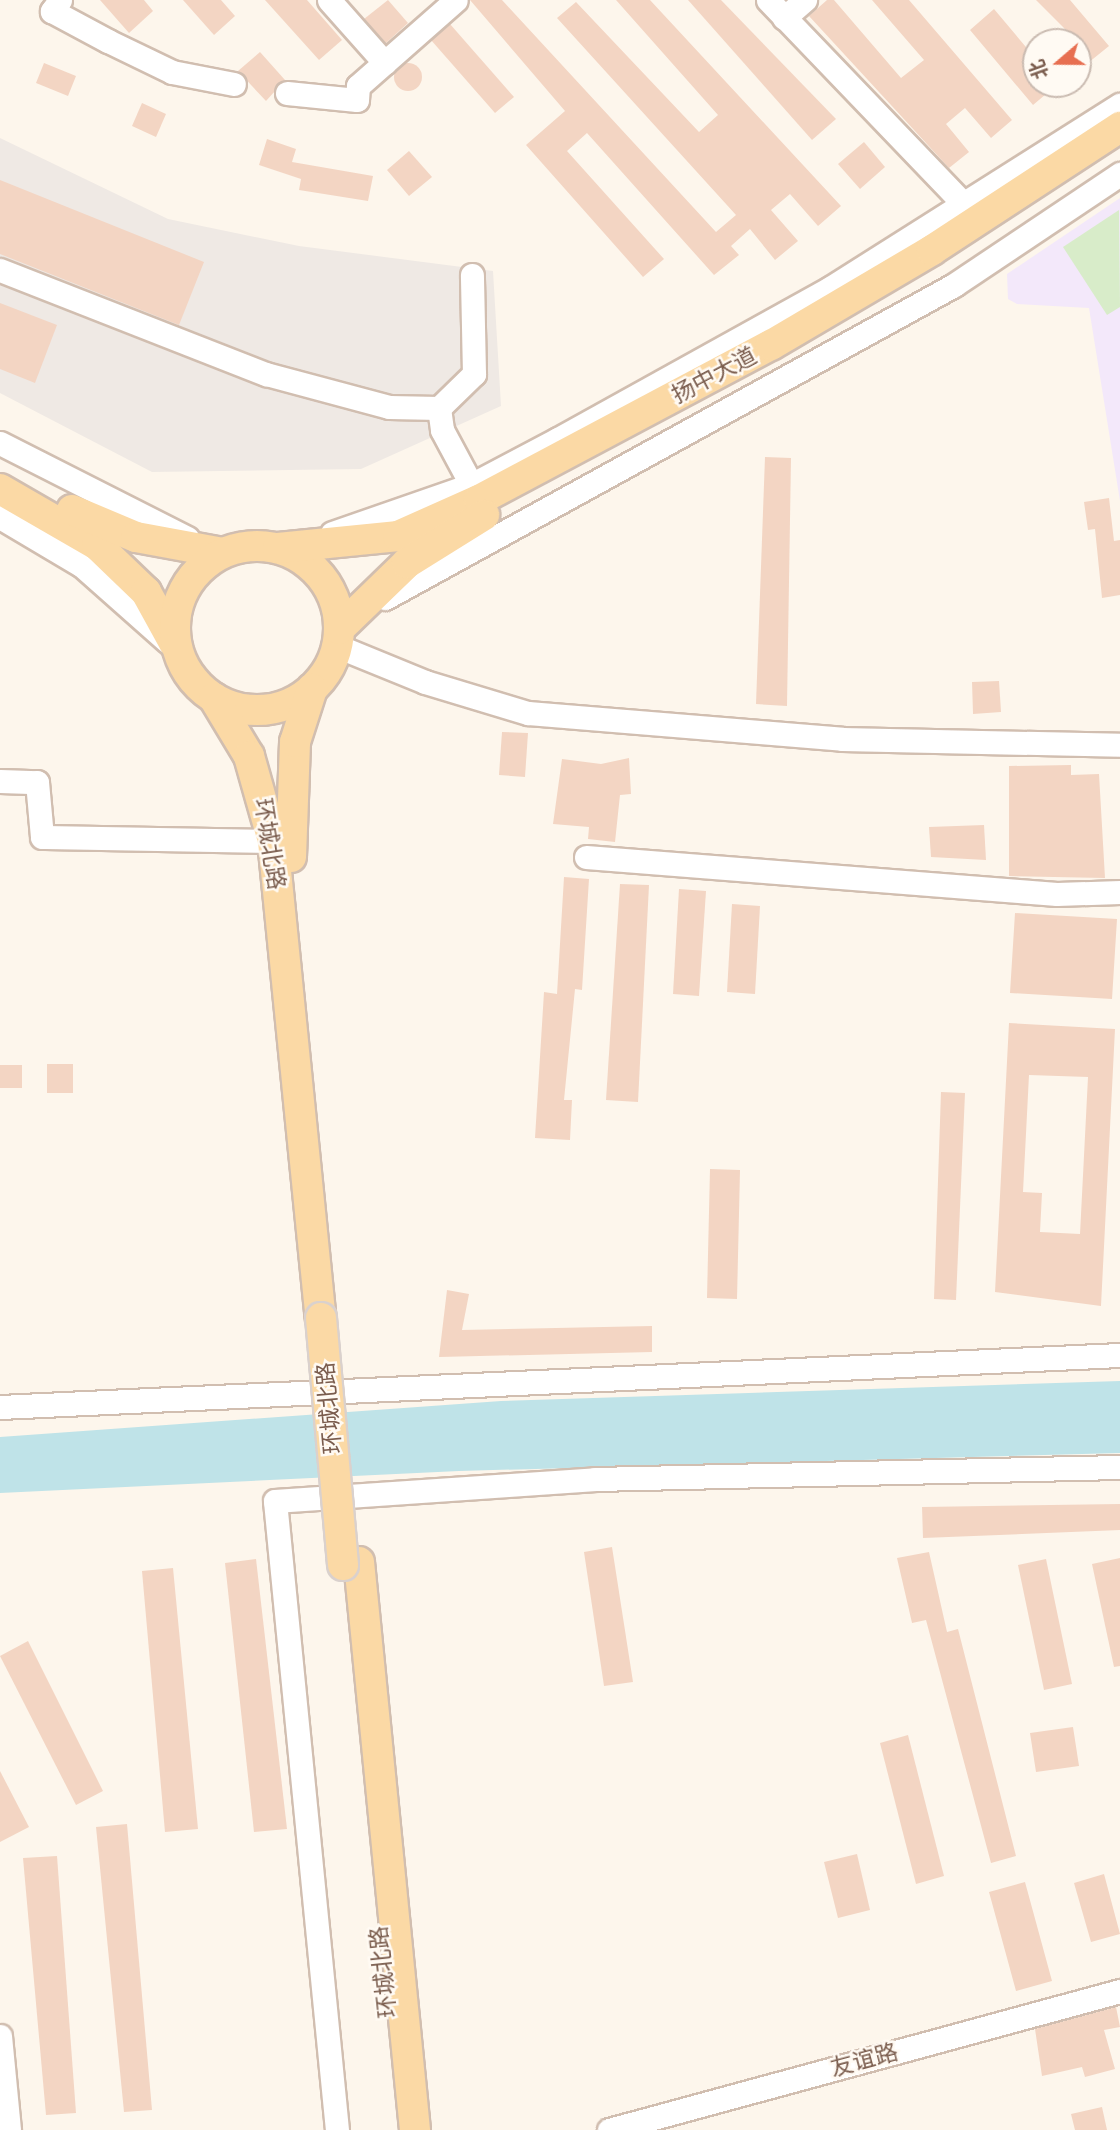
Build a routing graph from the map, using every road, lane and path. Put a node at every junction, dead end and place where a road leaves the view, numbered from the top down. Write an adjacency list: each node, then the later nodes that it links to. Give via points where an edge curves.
1 (60, 0): 8 (street, via 52,11 172,72)
2 (329, 0): 7 (street)
3 (456, 0): 7 (street)
4 (768, 0): 6 (street)
5 (805, 0): 6 (street)
6 (785, 18): 14 (street)
7 (385, 63): 9 (street, via 358,86 357,100)
8 (234, 84)
9 (287, 93)
10 (1120, 105): 14 (street)
11 (1120, 127): 14 (main road, 扬中大道)
12 (1120, 148): 25 (main road, 扬中大道, via 943,267 776,364 488,513 407,563)
13 (1120, 174): 25 (street, via 954,285 776,387 418,576)
14 (972, 213): 21 (main road, 扬中大道, via 771,345)
15 (0, 270): 17 (street, via 266,374 389,407)
16 (472, 275): 17 (street, via 474,374)
17 (439, 408): 21 (street, via 442,430)
18 (0, 443): 24 (street, via 135,516)
19 (0, 468): 24 (main road, via 97,524)
20 (0, 489): 26 (main road, via 97,545 146,592)
21 (475, 493): 23 (main road, 扬中大道, via 398,536)
22 (0, 517): 26 (street, via 80,565)
23 (278, 548): 24 (main road); 25 (main road, via 322,578)
24 (222, 553): 26 (main road, via 185,587 175,618)
25 (338, 637): 27 (main road); 29 (street, via 425,682 528,713 842,739)
26 (177, 650): 28 (main road, via 185,669)
27 (312, 689): 28 (main road, via 264,710); 34 (main road, 环城北路, via 295,741 289,842)
28 (214, 698): 31 (main road, 环城北路, via 249,756)
29 (1120, 745)
30 (0, 781): 31 (street, via 37,782 42,837)
31 (273, 841): 34 (main road, 环城北路)
32 (586, 857): 33 (street, via 1057,894)
33 (1120, 892)
34 (328, 1317): 38 (main road, 环城北路, bridge)
35 (1120, 1355): 36 (street)
36 (0, 1407)
37 (1120, 1467): 43 (street, via 595,1479 275,1501)
38 (351, 1564): 44 (main road, 环城北路); 45 (main road, 环城北路)
39 (1120, 1991): 41 (street, 友谊路)
40 (0, 2036): 42 (street)
41 (634, 2127): 46 (street, 友谊路)
42 (9, 2130)
43 (337, 2130)
44 (398, 2130)
45 (415, 2130)
46 (608, 2130)

